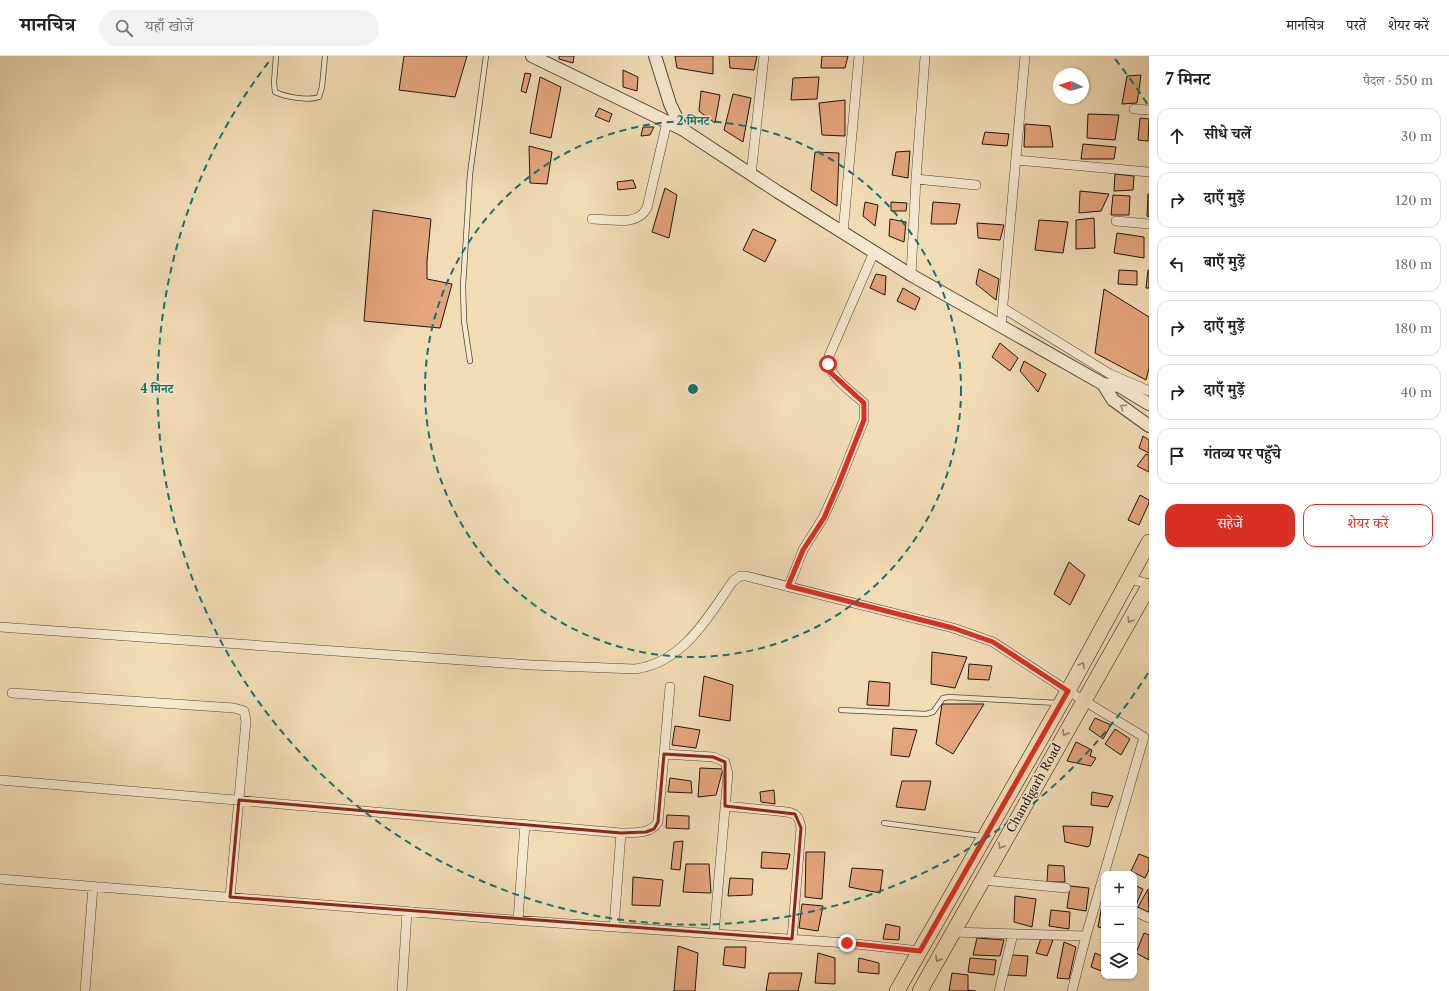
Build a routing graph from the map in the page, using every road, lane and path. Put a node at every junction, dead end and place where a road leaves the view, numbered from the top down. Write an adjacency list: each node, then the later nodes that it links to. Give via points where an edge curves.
1 (276, 56): 2 (lane, via 275,92 314,99 319,97 322,87)
2 (325, 56)
3 (486, 56): 27 (lane, via 470,174 463,286 464,320)
4 (532, 56): 12 (street)
5 (655, 56): 13 (street, via 670,104)
6 (764, 56): 16 (street)
7 (858, 56): 22 (street)
8 (1025, 56): 14 (street)
9 (925, 57): 17 (street)
10 (1134, 109): 11 (street)
11 (1149, 110)
12 (667, 122): 13 (street); 19 (street, via 647,208 643,215 634,220)
13 (682, 129): 16 (street)
14 (1016, 160): 15 (street); 25 (street)
15 (1149, 172)
16 (751, 174): 22 (street)
17 (916, 179): 18 (street); 24 (street)
18 (976, 185)
19 (592, 219)
20 (1116, 221): 21 (street)
21 (1149, 224)
22 (843, 233): 23 (street)
23 (874, 252): 24 (street); 35 (street, via 829,356 828,364 830,372 864,403 864,420 824,518 803,550)
24 (912, 275): 26 (street)
25 (1003, 308): 26 (street); 29 (street, via 1110,374)
26 (1001, 326): 28 (street)
27 (470, 361)
28 (1103, 384): 30 (street, via 1119,386); 31 (street, one-way to 28, via 1113,400)
29 (1149, 391)
30 (1149, 404)
31 (1149, 426)
32 (1149, 542): 33 (main road)
33 (1130, 579): 34 (street); 39 (main road, one-way to 33)
34 (1149, 585): 40 (main road, Chandigarh Road, one-way to 40)
35 (788, 586): 36 (street, via 740,576 733,581 702,626 683,646 661,663 635,669 531,665); 39 (street, via 953,628 993,642)
36 (0, 627)
37 (670, 687): 43 (street)
38 (12, 693): 45 (street, via 244,710 246,721)
39 (1064, 697): 40 (street); 41 (lane, via 949,697 943,698 933,712 926,714); 50 (main road)
40 (1084, 701): 42 (street); 53 (main road, Chandigarh Road, one-way to 53)
41 (841, 710)
42 (1147, 738): 51 (street)
43 (664, 754): 46 (street, via 713,757 725,762 728,774); 49 (street, via 658,822 654,829 646,832)
44 (0, 780): 45 (street)
45 (239, 800): 48 (street); 57 (street)
46 (725, 806): 64 (street); 67 (street, via 787,812 799,818 801,828)
47 (884, 823): 50 (lane)
48 (525, 824): 49 (street); 61 (street)
49 (621, 833): 62 (street)
50 (985, 836): 68 (main road)
51 (1108, 871)
52 (0, 879): 54 (street)
53 (982, 880): 55 (street); 63 (main road, Chandigarh Road)
54 (94, 886): 57 (street); 69 (street)
55 (1066, 888)
56 (1101, 895): 66 (street)
57 (230, 897): 58 (street)
58 (407, 911): 61 (street); 70 (street)
59 (1137, 912): 60 (street)
60 (1149, 918)
61 (518, 920): 62 (street)
62 (614, 927): 64 (street)
63 (953, 932): 65 (street); 72 (main road, Chandigarh Road, one-way to 72)
64 (714, 934): 67 (street)
65 (1013, 934): 66 (street); 73 (street)
66 (1086, 936): 74 (street)
67 (792, 939): 68 (street)
68 (920, 951): 71 (main road)
69 (85, 991)
70 (402, 991)
71 (897, 991)
72 (920, 991)
73 (999, 991)
74 (1072, 991)

